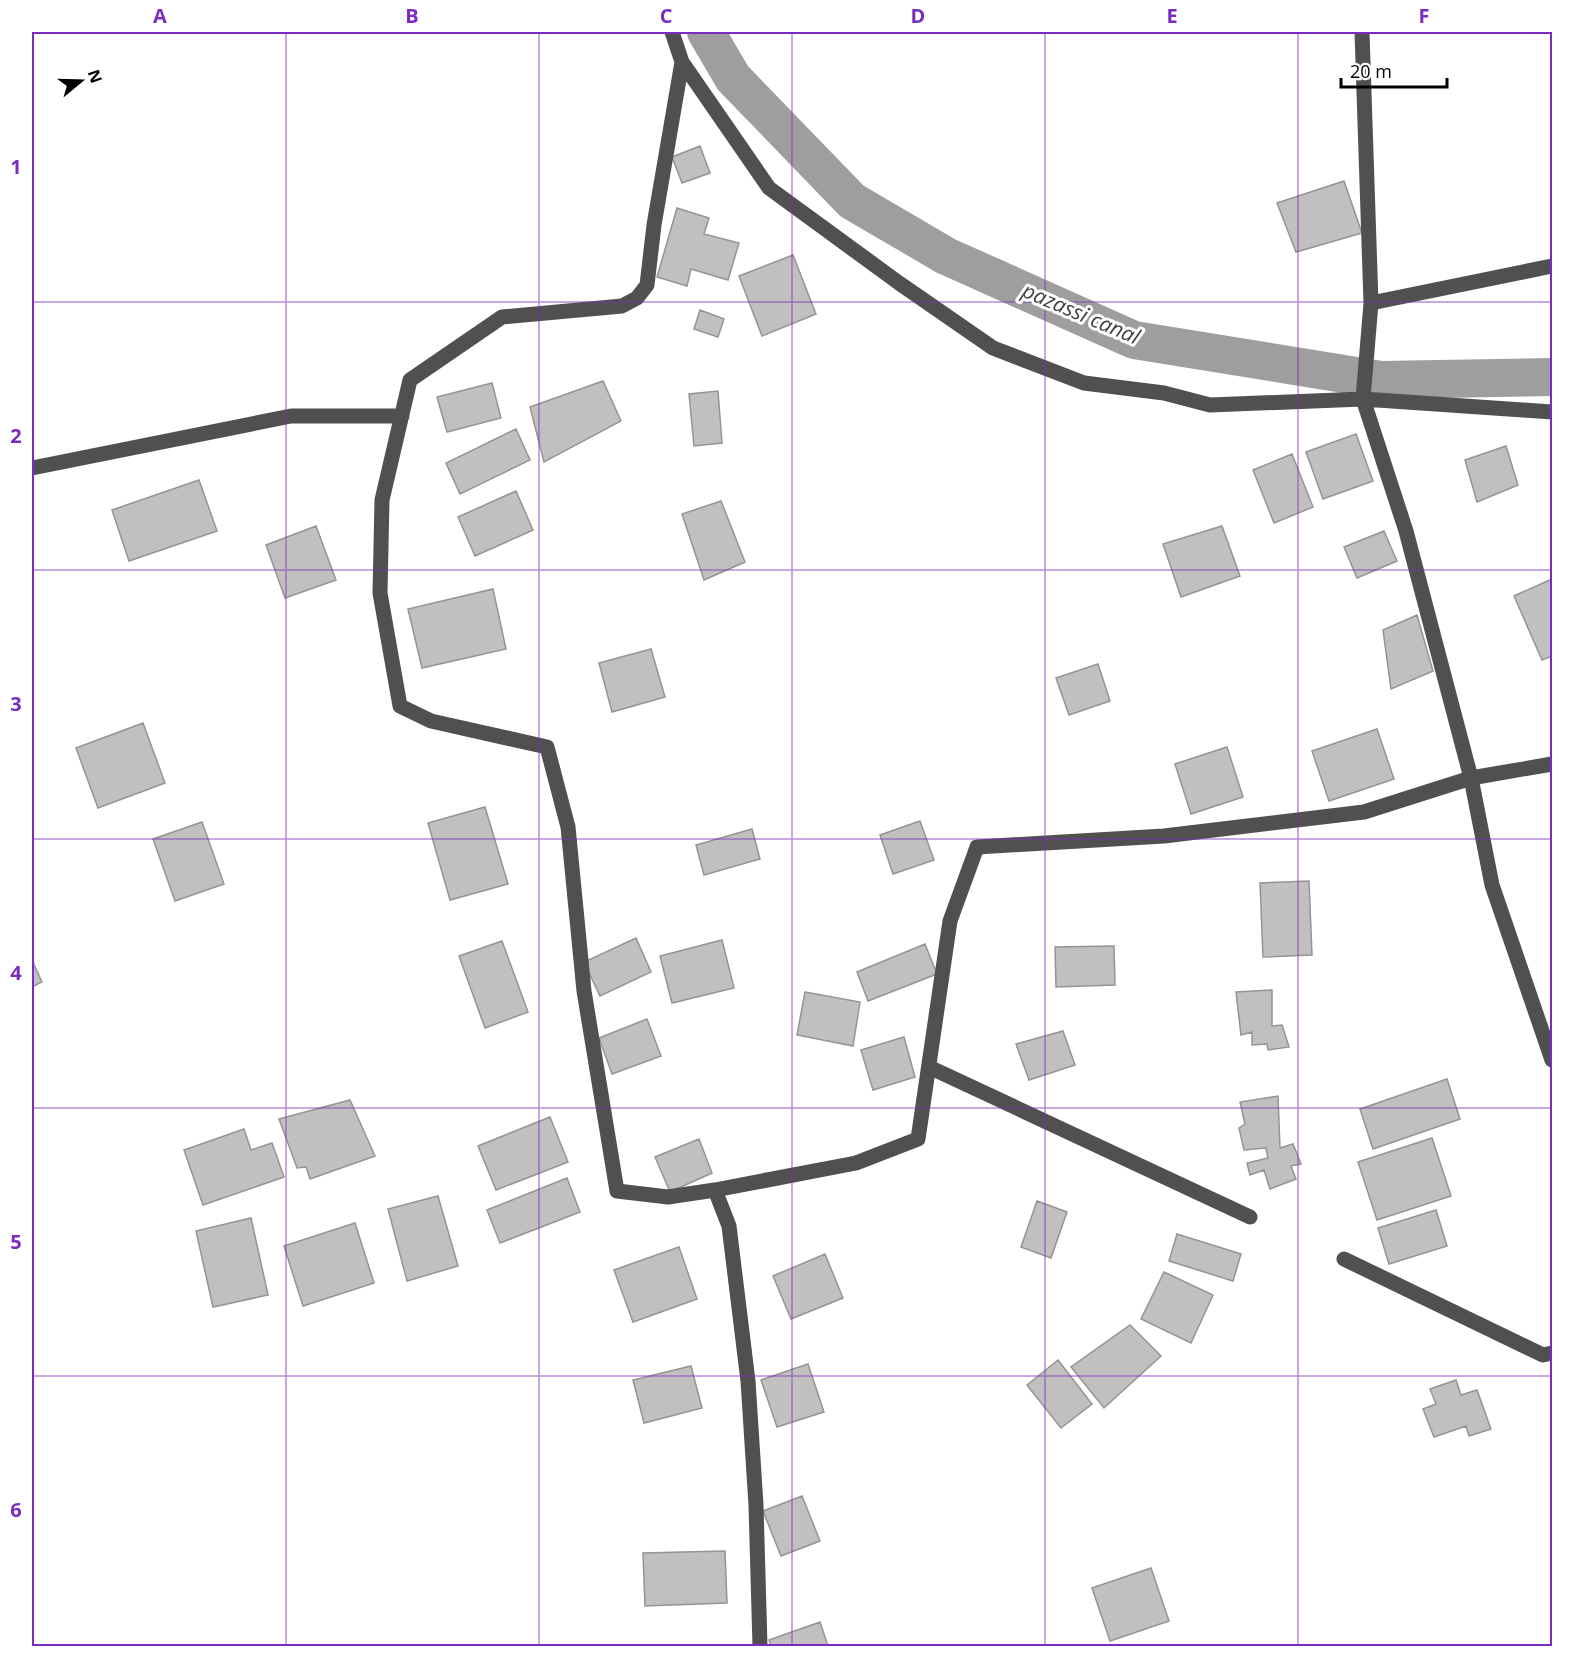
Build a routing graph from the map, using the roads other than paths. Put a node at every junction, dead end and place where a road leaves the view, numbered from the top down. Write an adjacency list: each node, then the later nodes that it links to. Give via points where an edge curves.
1 (672, 32): 3 (street)
2 (1362, 32): 5 (street)
3 (682, 62): 6 (street, via 769,188 993,348 1084,383 1164,393 1210,405); 8 (street, via 647,285 637,298 622,306 502,317 410,380)
4 (1552, 266): 5 (street)
5 (1371, 303): 6 (street)
6 (1363, 398): 7 (street); 11 (street, via 1406,531)
7 (1552, 412)
8 (402, 416): 9 (street, via 291,416); 14 (street, via 382,500 380,593 400,706 431,721 547,747 568,827 584,992 617,1191 668,1197)
9 (32, 468)
10 (1552, 764): 11 (street)
11 (1471, 778): 12 (street, via 1492,885); 13 (street, via 1364,812 1164,836 977,847 950,921)
12 (1552, 1060)
13 (929, 1067): 14 (street, via 918,1139 856,1163); 15 (street)
14 (715, 1190): 18 (street, via 729,1226 748,1381)
15 (1250, 1217)
16 (1344, 1259): 17 (street, via 1543,1355)
17 (1552, 1353)
18 (760, 1647)

